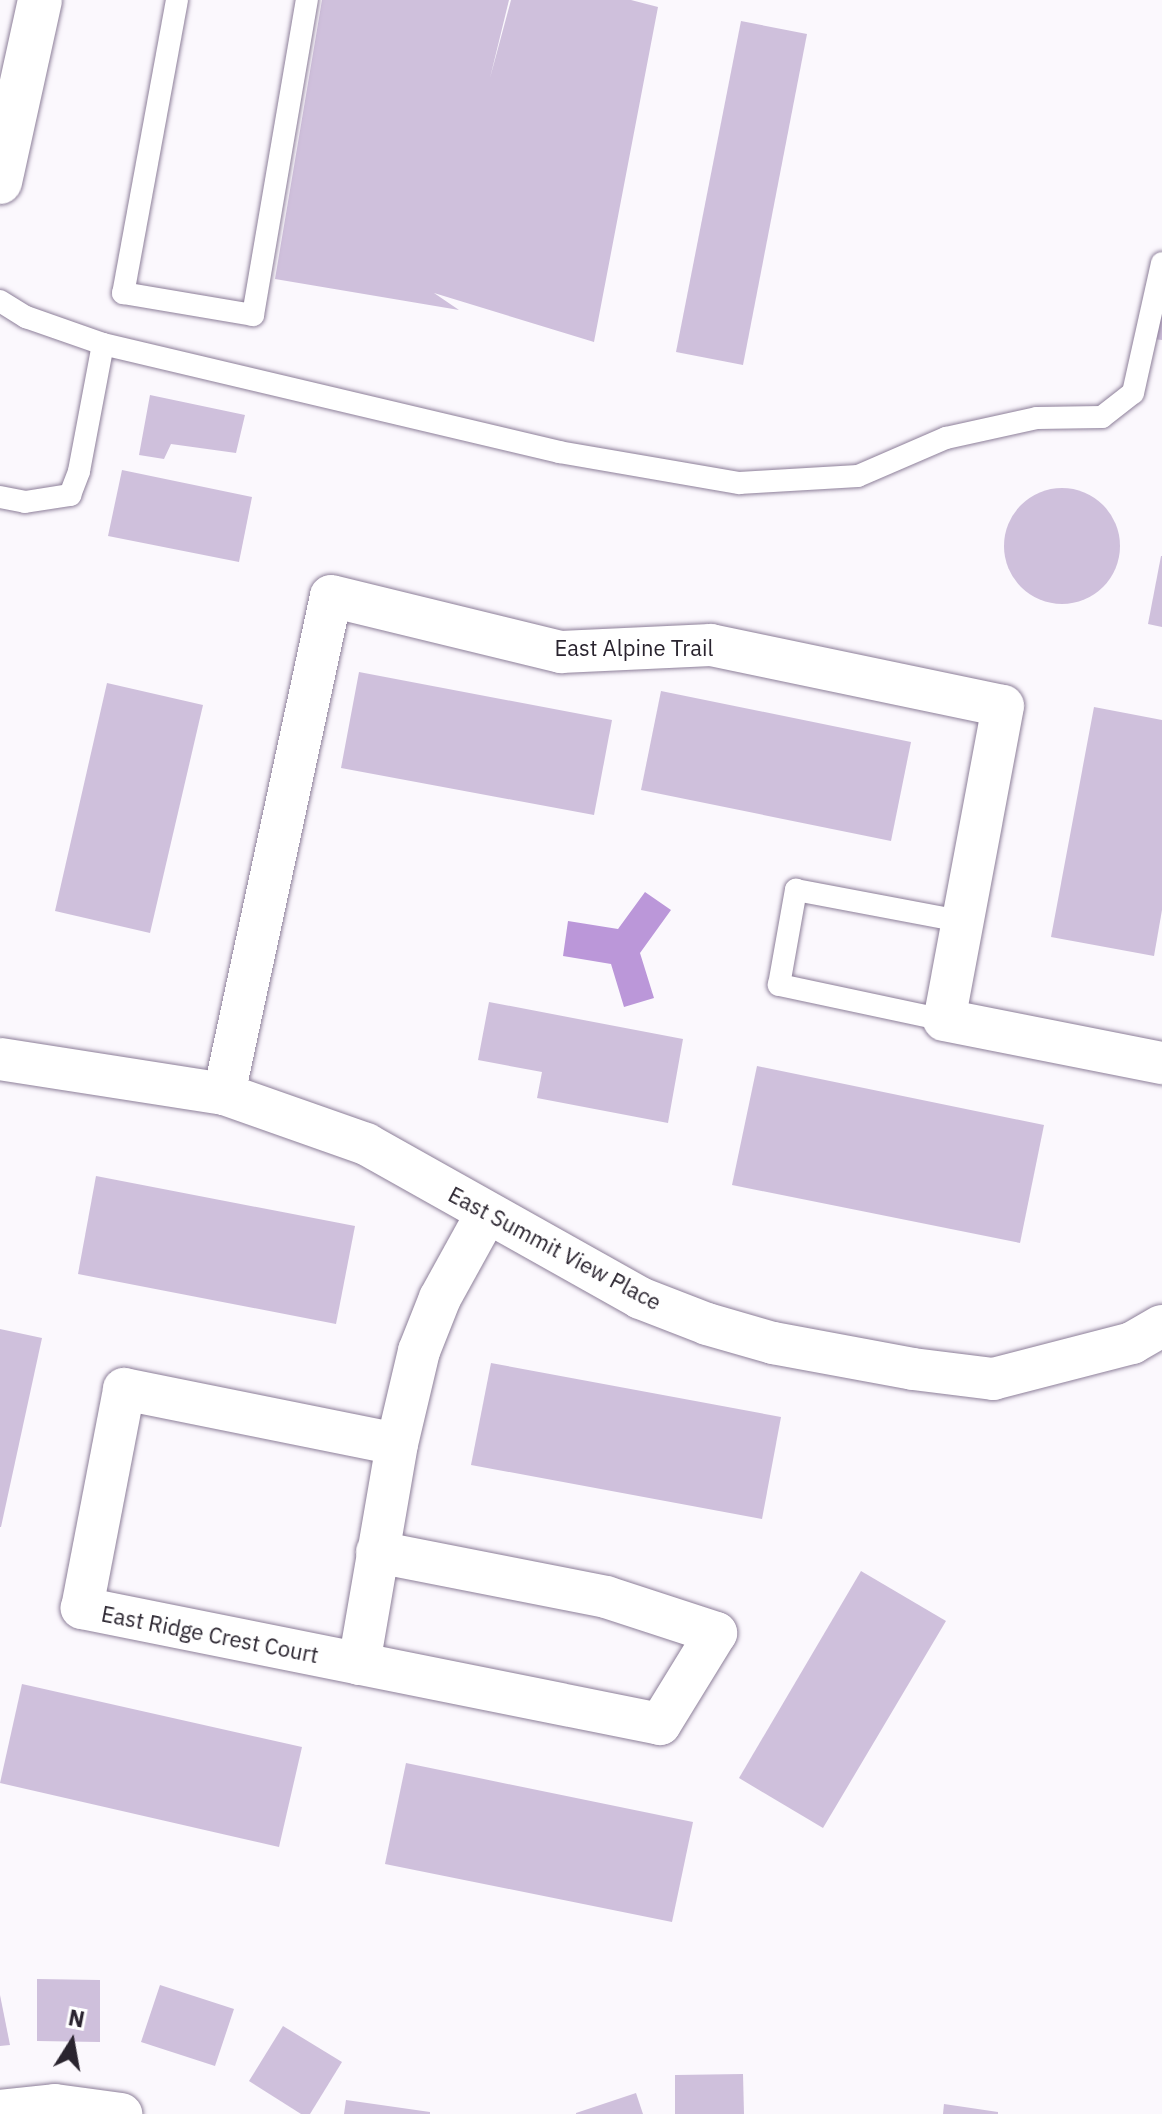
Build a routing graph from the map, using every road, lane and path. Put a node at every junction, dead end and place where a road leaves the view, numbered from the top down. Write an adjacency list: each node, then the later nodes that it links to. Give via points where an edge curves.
1 (40, 0): 4 (street)
2 (177, 0): 3 (lane, via 123,293 253,315)
3 (307, 0)
4 (0, 182)
5 (1162, 263): 7 (lane, via 1133,393 1102,417 1037,418 946,438 858,476 739,483 694,476 559,452)
6 (0, 301): 7 (lane, via 26,317)
7 (103, 344): 8 (lane, via 70,495 25,502)
8 (0, 497)
9 (960, 921): 10 (street, East Alpine Trail); 10 (lane, via 796,890 779,985); 13 (street, East Alpine Trail, via 1003,706 711,645 561,652 331,596)
10 (944, 1020): 12 (street)
11 (0, 1059): 13 (street, East Summit View Place)
12 (1162, 1063)
13 (224, 1094): 14 (street, East Summit View Place, via 366,1144)
14 (487, 1213): 15 (street, East Summit View Place, via 640,1298 707,1324 773,1343 913,1369 993,1379 1132,1343); 16 (street, via 424,1338)
15 (1162, 1326)
16 (397, 1444): 17 (street); 18 (street, East Ridge Crest Court, via 124,1389 82,1608)
17 (377, 1552): 18 (street); 18 (street, East Ridge Crest Court, via 606,1597 716,1633 660,1724)
18 (359, 1664)
19 (0, 2111): 20 (street, via 55,2105)
20 (121, 2114)

